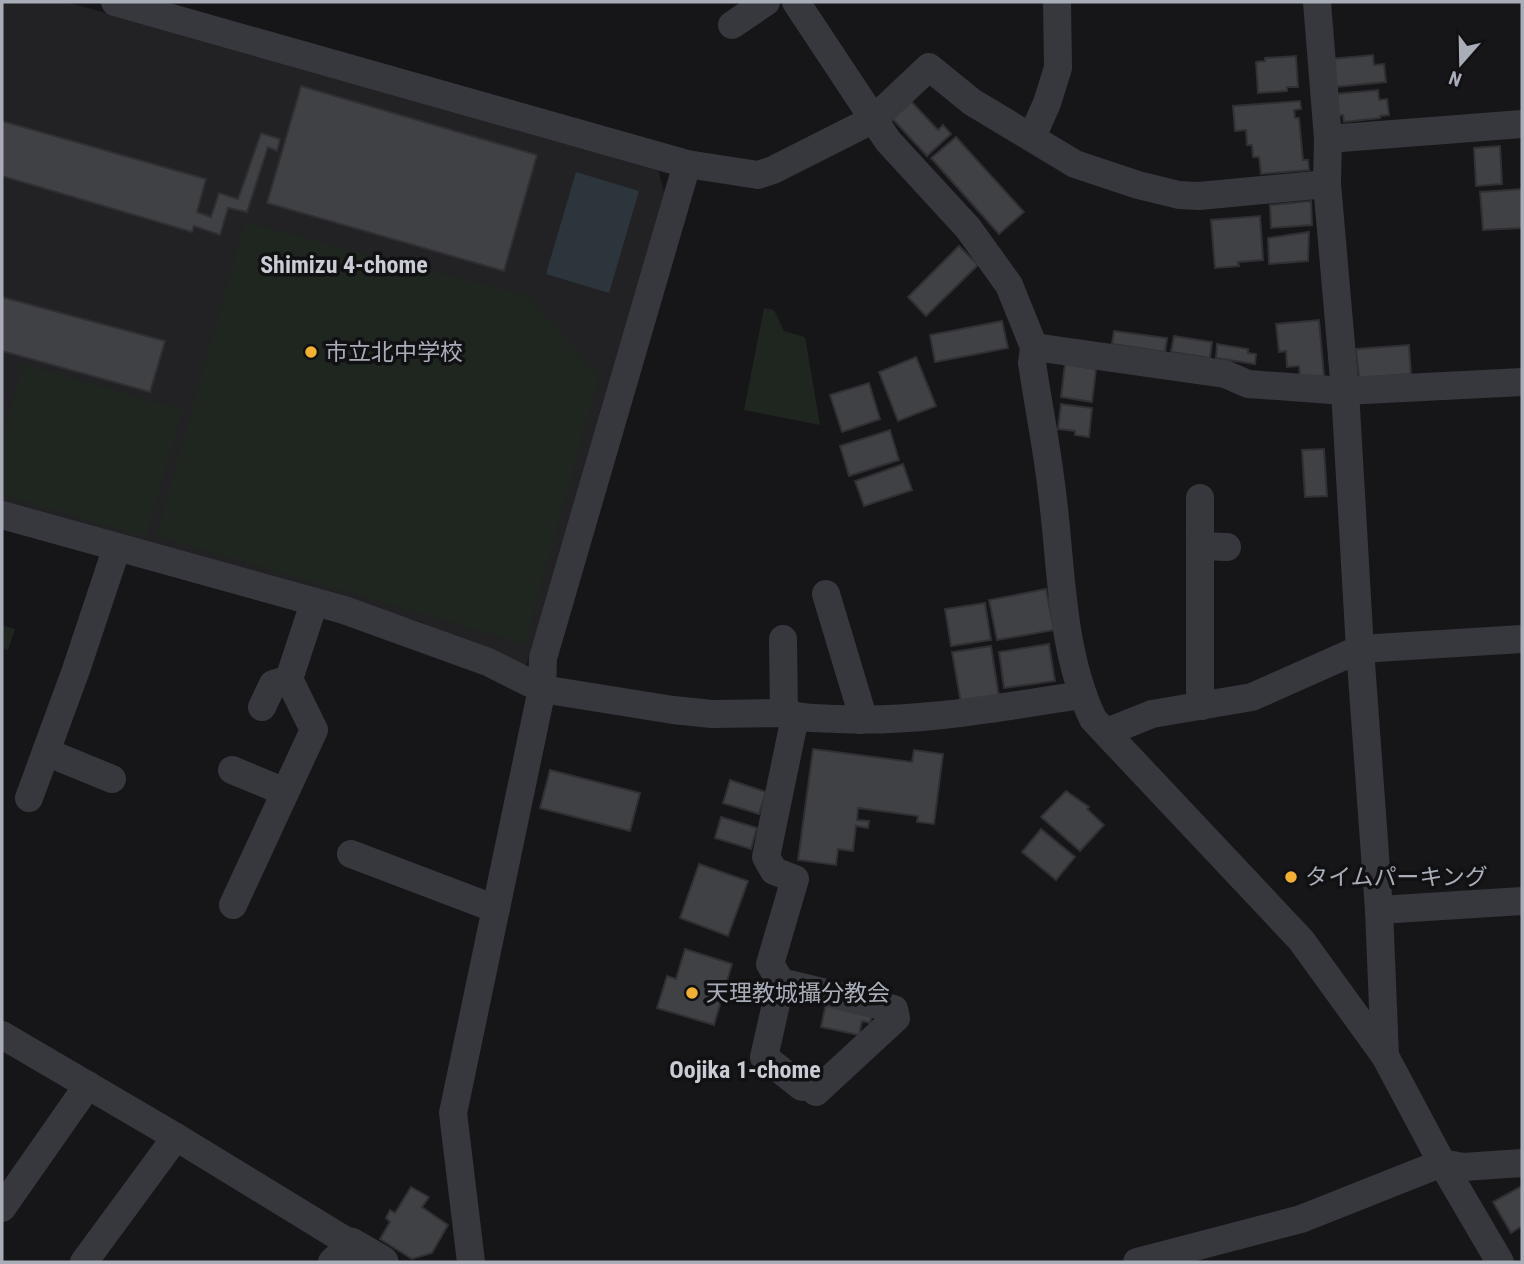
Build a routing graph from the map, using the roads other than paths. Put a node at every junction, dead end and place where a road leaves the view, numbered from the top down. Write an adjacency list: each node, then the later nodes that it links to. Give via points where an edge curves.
1 (115, 2): 11 (street)
2 (766, 2): 6 (street)
3 (796, 2): 7 (street)
4 (1056, 2): 9 (street, via 1058,68)
5 (1317, 2): 10 (street)
6 (732, 25)
7 (874, 119): 9 (street, via 929,67 972,102); 11 (street, via 758,175); 13 (street, via 888,141 989,255 1010,285)
8 (1522, 124): 10 (street)
9 (1032, 136): 12 (street, via 1075,164 1179,195)
10 (1328, 139): 12 (street)
11 (687, 164): 25 (street, via 543,658)
12 (1327, 184): 15 (street)
13 (1034, 347): 15 (street, via 1225,374 1248,384); 26 (street, via 1032,363 1064,604)
14 (1522, 382): 15 (street)
15 (1345, 391): 23 (street)
16 (1200, 498): 28 (street, via 1214,547)
17 (2, 515): 18 (street)
18 (117, 547): 20 (street); 32 (street)
19 (825, 594): 30 (street)
20 (314, 603): 24 (street); 25 (street, via 488,663)
21 (783, 639): 29 (street)
22 (1522, 639): 23 (street)
23 (1360, 649): 28 (street, via 1252,697); 41 (street)
24 (289, 678): 27 (street, via 272,684); 35 (street, via 314,730)
25 (542, 689): 29 (street, via 673,710); 40 (street)
26 (1082, 695): 30 (street, via 940,716); 31 (street, via 1093,719)
27 (262, 706)
28 (1202, 706): 31 (street, via 1152,714)
29 (789, 715): 30 (street); 42 (street, via 766,857 774,871 794,879 770,964)
30 (861, 720)
31 (1107, 732): 44 (street, via 1301,940)
32 (46, 752): 34 (street); 36 (street)
33 (232, 770): 35 (street)
34 (112, 779)
35 (285, 792): 39 (street)
36 (29, 798)
37 (351, 854): 40 (street)
38 (1522, 901): 41 (street)
39 (233, 905)
40 (496, 909): 53 (street, via 453,1113)
41 (1379, 910): 44 (street)
42 (781, 982): 42 (street, via 894,1009 896,1018 816,1092 764,1058)
43 (2, 1035): 45 (street)
44 (1385, 1056): 47 (street)
45 (88, 1084): 46 (street); 49 (street)
46 (176, 1137): 50 (street); 51 (street)
47 (1442, 1163): 48 (street, via 1463,1167); 54 (street, via 1301,1219); 55 (street)
48 (1522, 1163)
49 (2, 1208)
50 (341, 1253): 52 (street)
51 (84, 1262)
52 (382, 1262)
53 (471, 1262)
54 (1137, 1262)
55 (1500, 1262)

